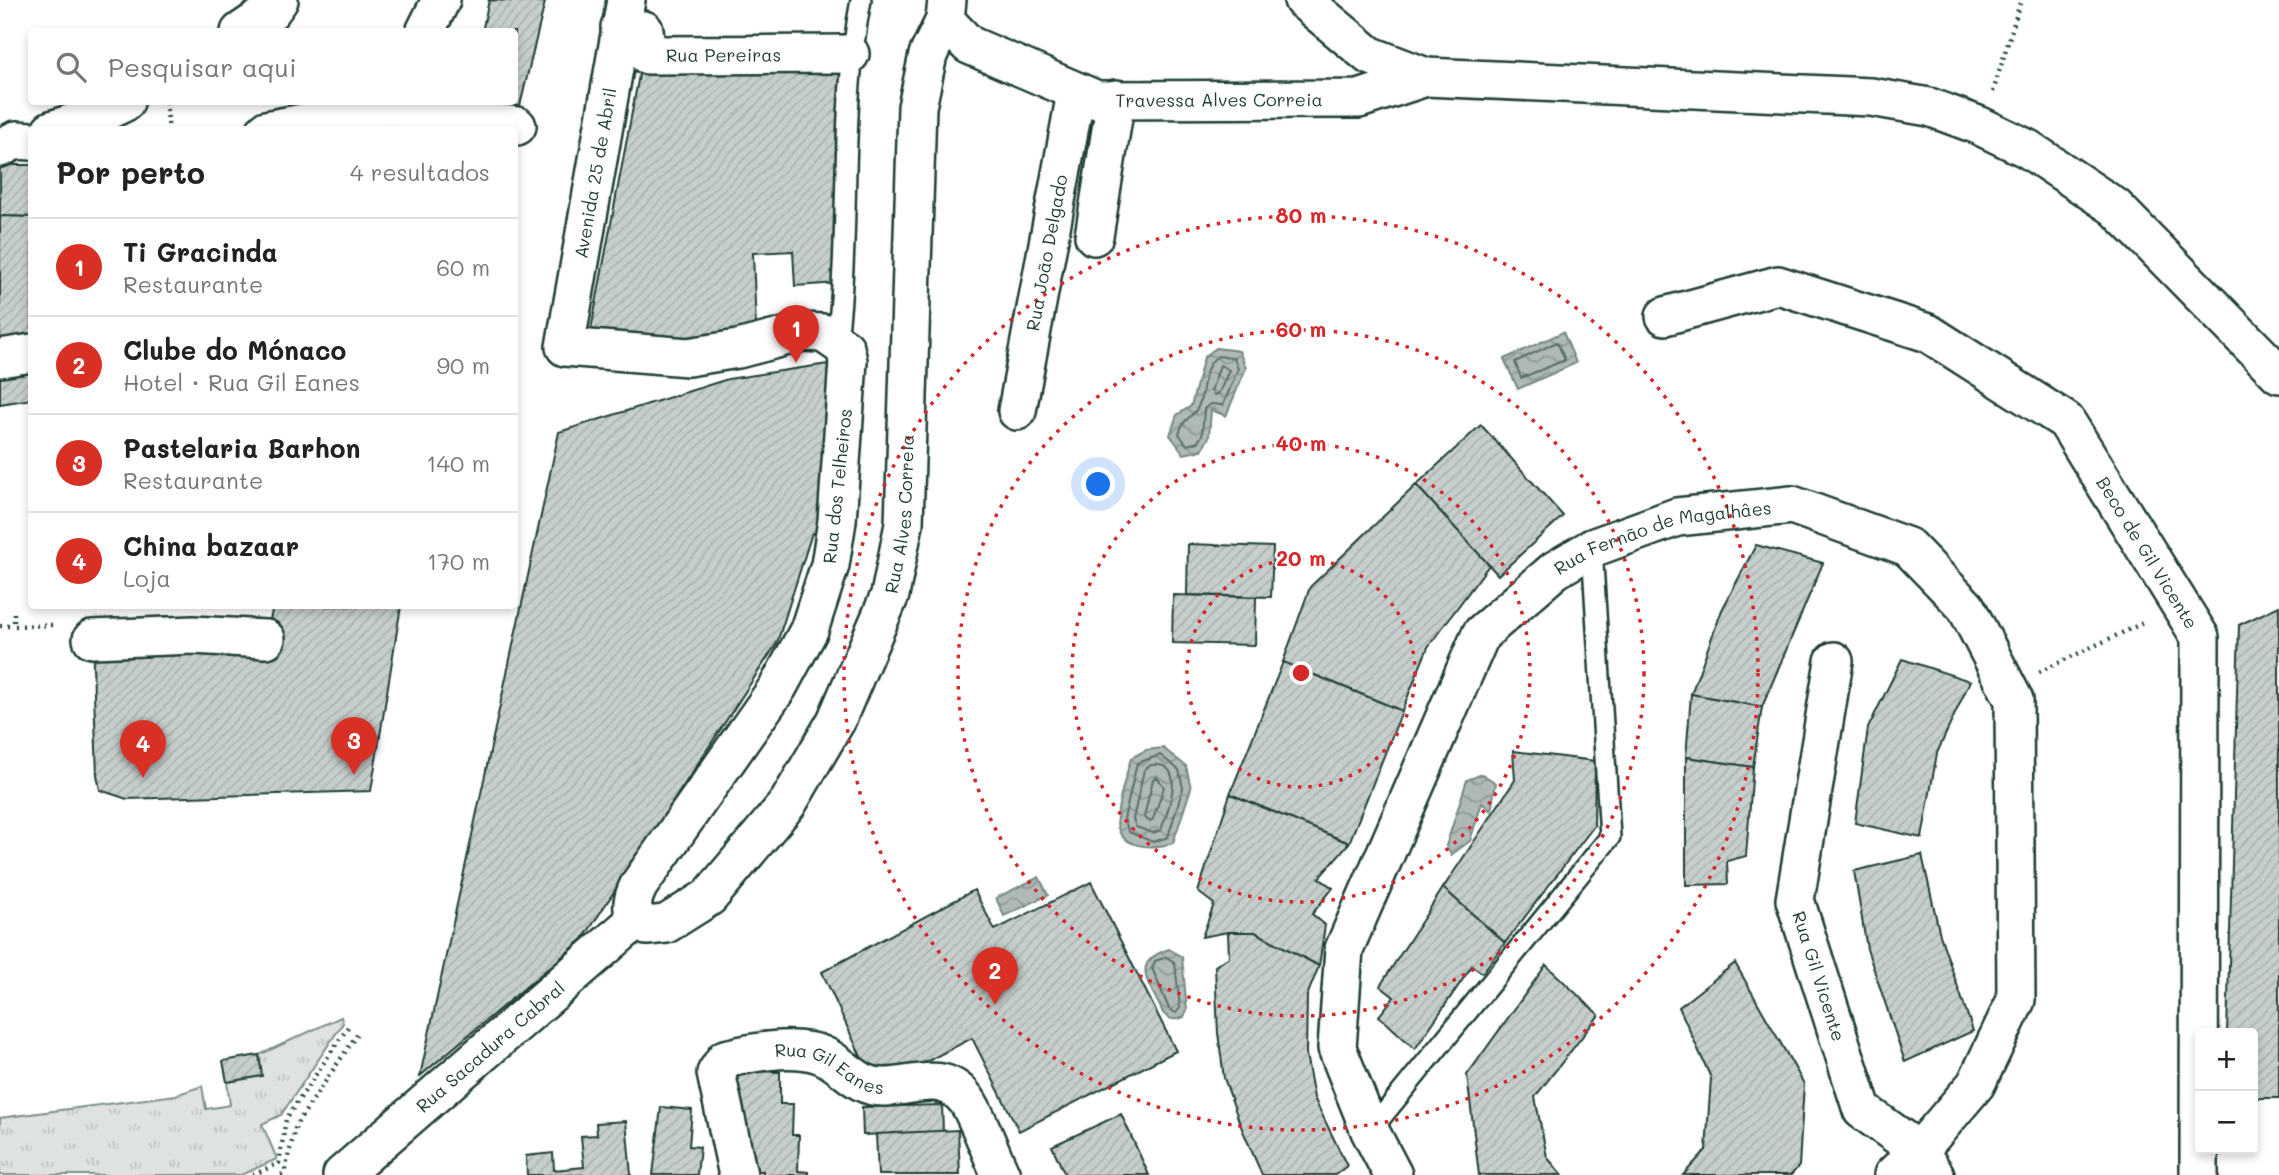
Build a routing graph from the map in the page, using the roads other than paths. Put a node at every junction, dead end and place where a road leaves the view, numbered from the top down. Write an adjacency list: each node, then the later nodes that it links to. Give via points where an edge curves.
1 (279, 0): 7 (street)
2 (441, 0): 8 (street)
3 (861, 0): 9 (lane, Rua dos Telheiros)
4 (1303, 0): 10 (street)
5 (946, 10): 12 (street, Travessa Alves Correia, via 969,45); 33 (street, Rua Alves Correia, via 928,55 917,107 904,524 890,595 836,721 788,803 709,897 666,924 647,926)
6 (623, 14): 9 (street, Rua Pereiras, via 643,30 647,55); 23 (street, Avenida 25 de Abril, via 565,347 688,357 803,332 823,333)
7 (246, 28)
8 (427, 28)
9 (850, 54): 23 (lane, Rua dos Telheiros)
10 (1369, 55): 11 (street); 13 (street, via 1380,74)
11 (1426, 77): 13 (street, Travessa Alves Correia); 26 (street, via 1871,97 1928,107 2028,149 2115,207)
12 (1076, 93): 14 (street, Travessa Alves Correia, via 1097,100); 27 (street, Rua João Delgado)
13 (1373, 94): 14 (street, Travessa Alves Correia, via 1359,99)
14 (1116, 99): 21 (street)
15 (119, 105): 18 (street)
16 (385, 105): 19 (street)
17 (396, 105): 20 (street)
18 (63, 126)
19 (285, 126)
20 (517, 126)
21 (1094, 236)
22 (1665, 316): 40 (street, Beco de Gil Vicente, via 1778,285 1928,333 2066,421 2181,605 2200,637)
23 (837, 340): 33 (street, Rua dos Telheiros, via 848,361 837,520 830,565 809,630 778,687 639,885 631,901)
24 (28, 354): 25 (street)
25 (0, 358)
26 (2279, 374)
27 (1017, 411)
28 (1592, 548): 34 (lane, via 1611,837); 34 (street, Rua Fernão de Magalhâes, via 1555,570 1481,634 1344,949 1337,1048); 35 (street, Rua Fernão de Magalhâes, via 1677,517 1792,505 1908,547 1966,607 2014,699 2016,1000 1976,1084)
29 (194, 620): 30 (street); 31 (street)
30 (92, 639)
31 (266, 639)
32 (1834, 661): 35 (street, Rua Gil Vicente, via 1795,900 1862,1110)
33 (637, 919): 36 (street, Rua Sacadura Cabral)
34 (1370, 1131): 39 (street, Rua Fernão de Magalhâes)
35 (1916, 1167)
36 (342, 1175)
37 (738, 1175): 38 (street, Rua Gil Eanes, via 716,1073 725,1059 753,1052 822,1055 851,1078 881,1087 936,1080 964,1096)
38 (1001, 1175)
39 (1393, 1175)
40 (2199, 1175)

